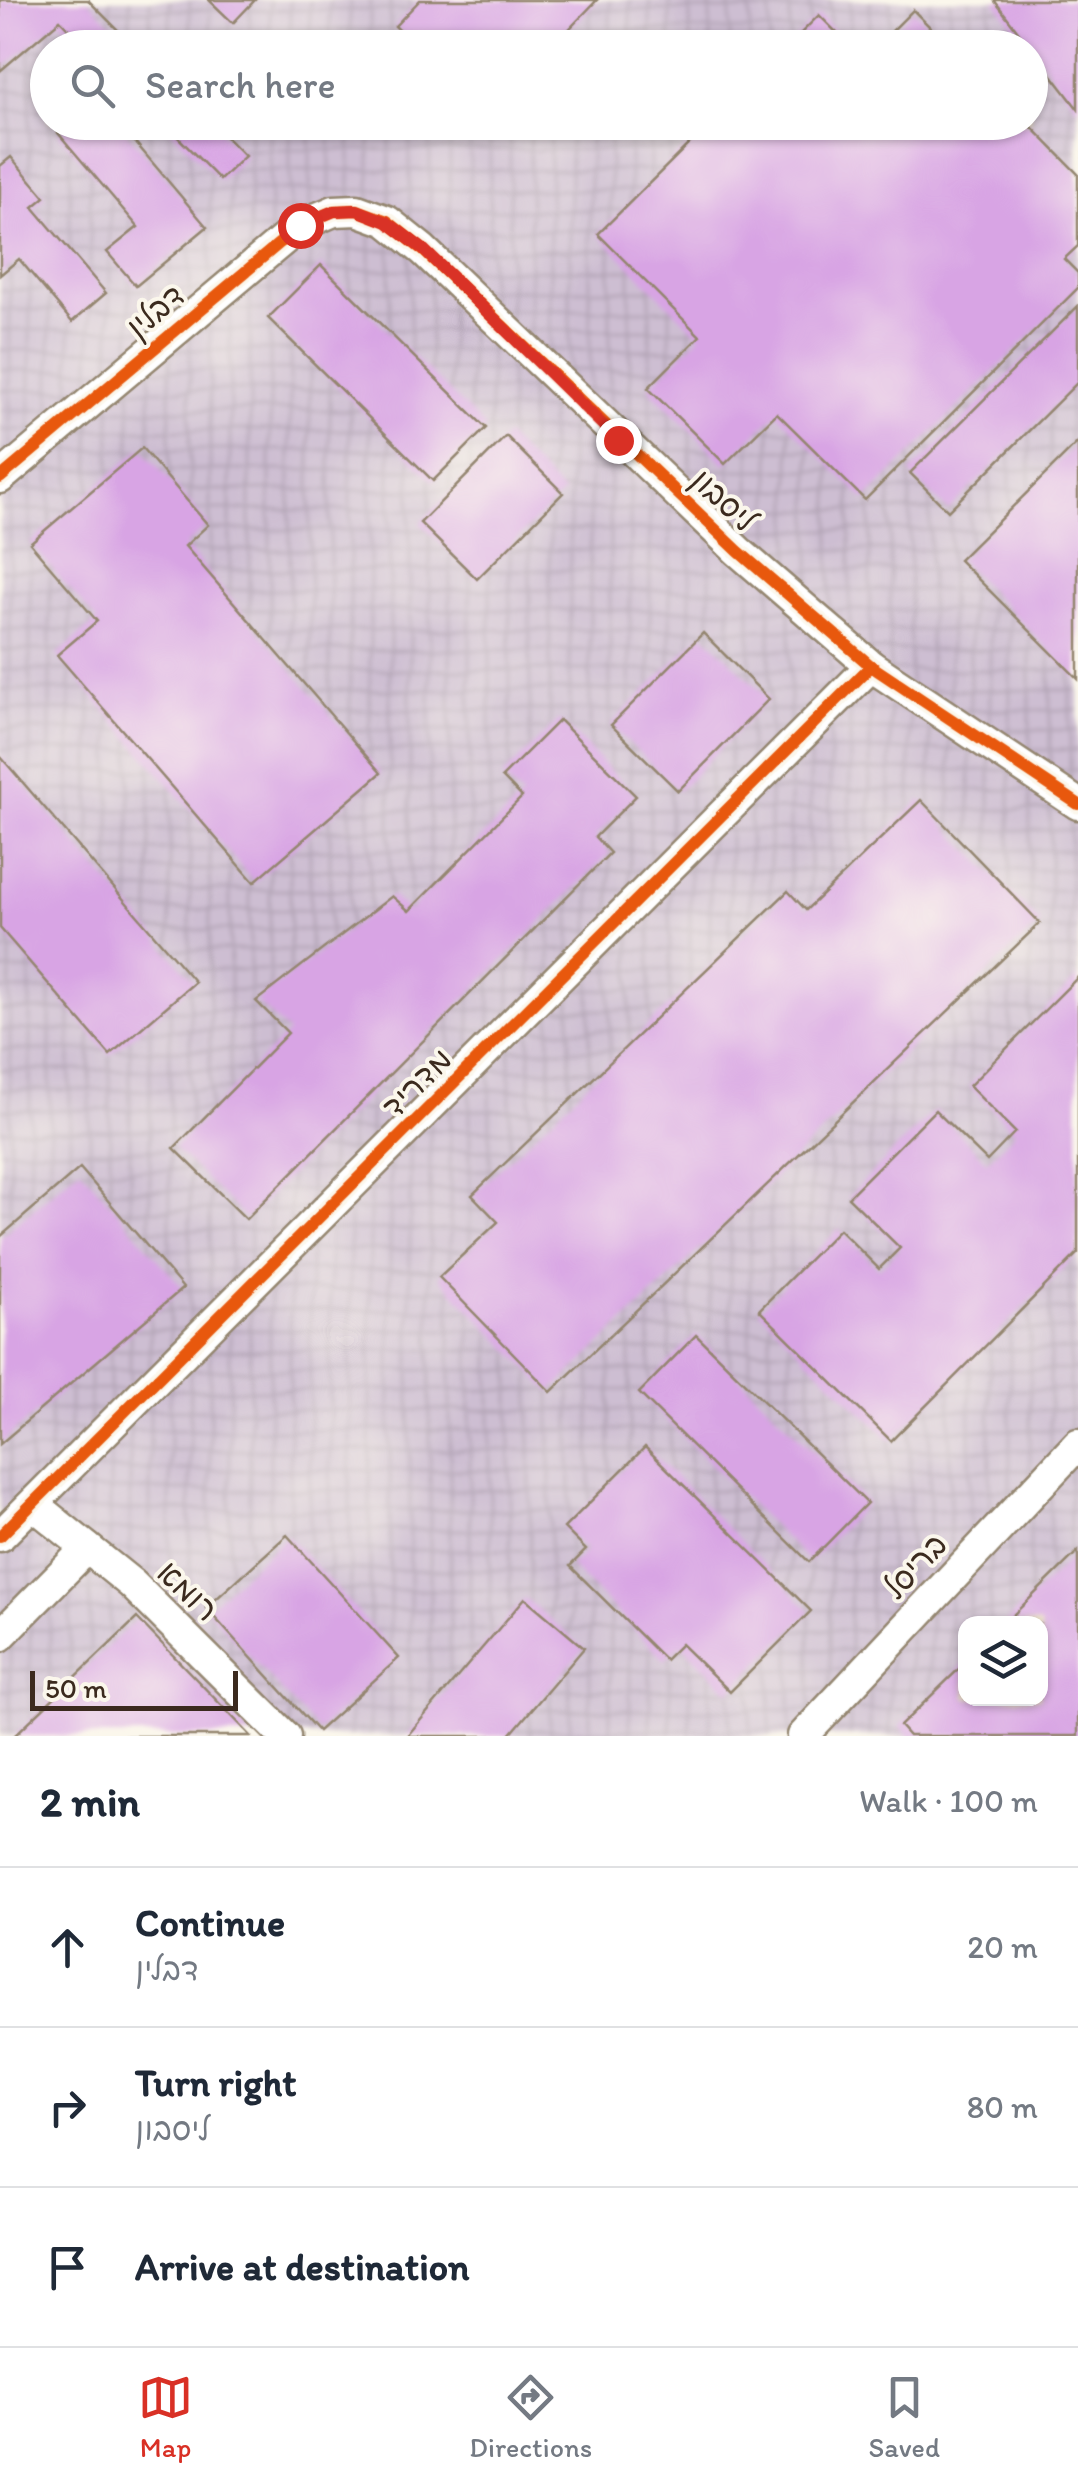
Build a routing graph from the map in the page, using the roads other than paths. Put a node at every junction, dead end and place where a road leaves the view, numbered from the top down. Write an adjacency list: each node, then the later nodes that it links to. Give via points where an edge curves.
1 (357, 210): 2 (street, דבלין, via 300,225); 3 (street, ליסבון, via 387,222 424,250 644,464)
2 (0, 478)
3 (871, 666): 4 (street, ליסבון); 6 (street, מדריד)
4 (1078, 804)
5 (1078, 1444): 11 (street, בריסל)
6 (34, 1505): 7 (street, מדריד); 8 (street, רומא)
7 (0, 1536)
8 (87, 1548): 9 (street); 10 (street, רומא)
9 (0, 1636)
10 (285, 1736)
11 (803, 1736)

